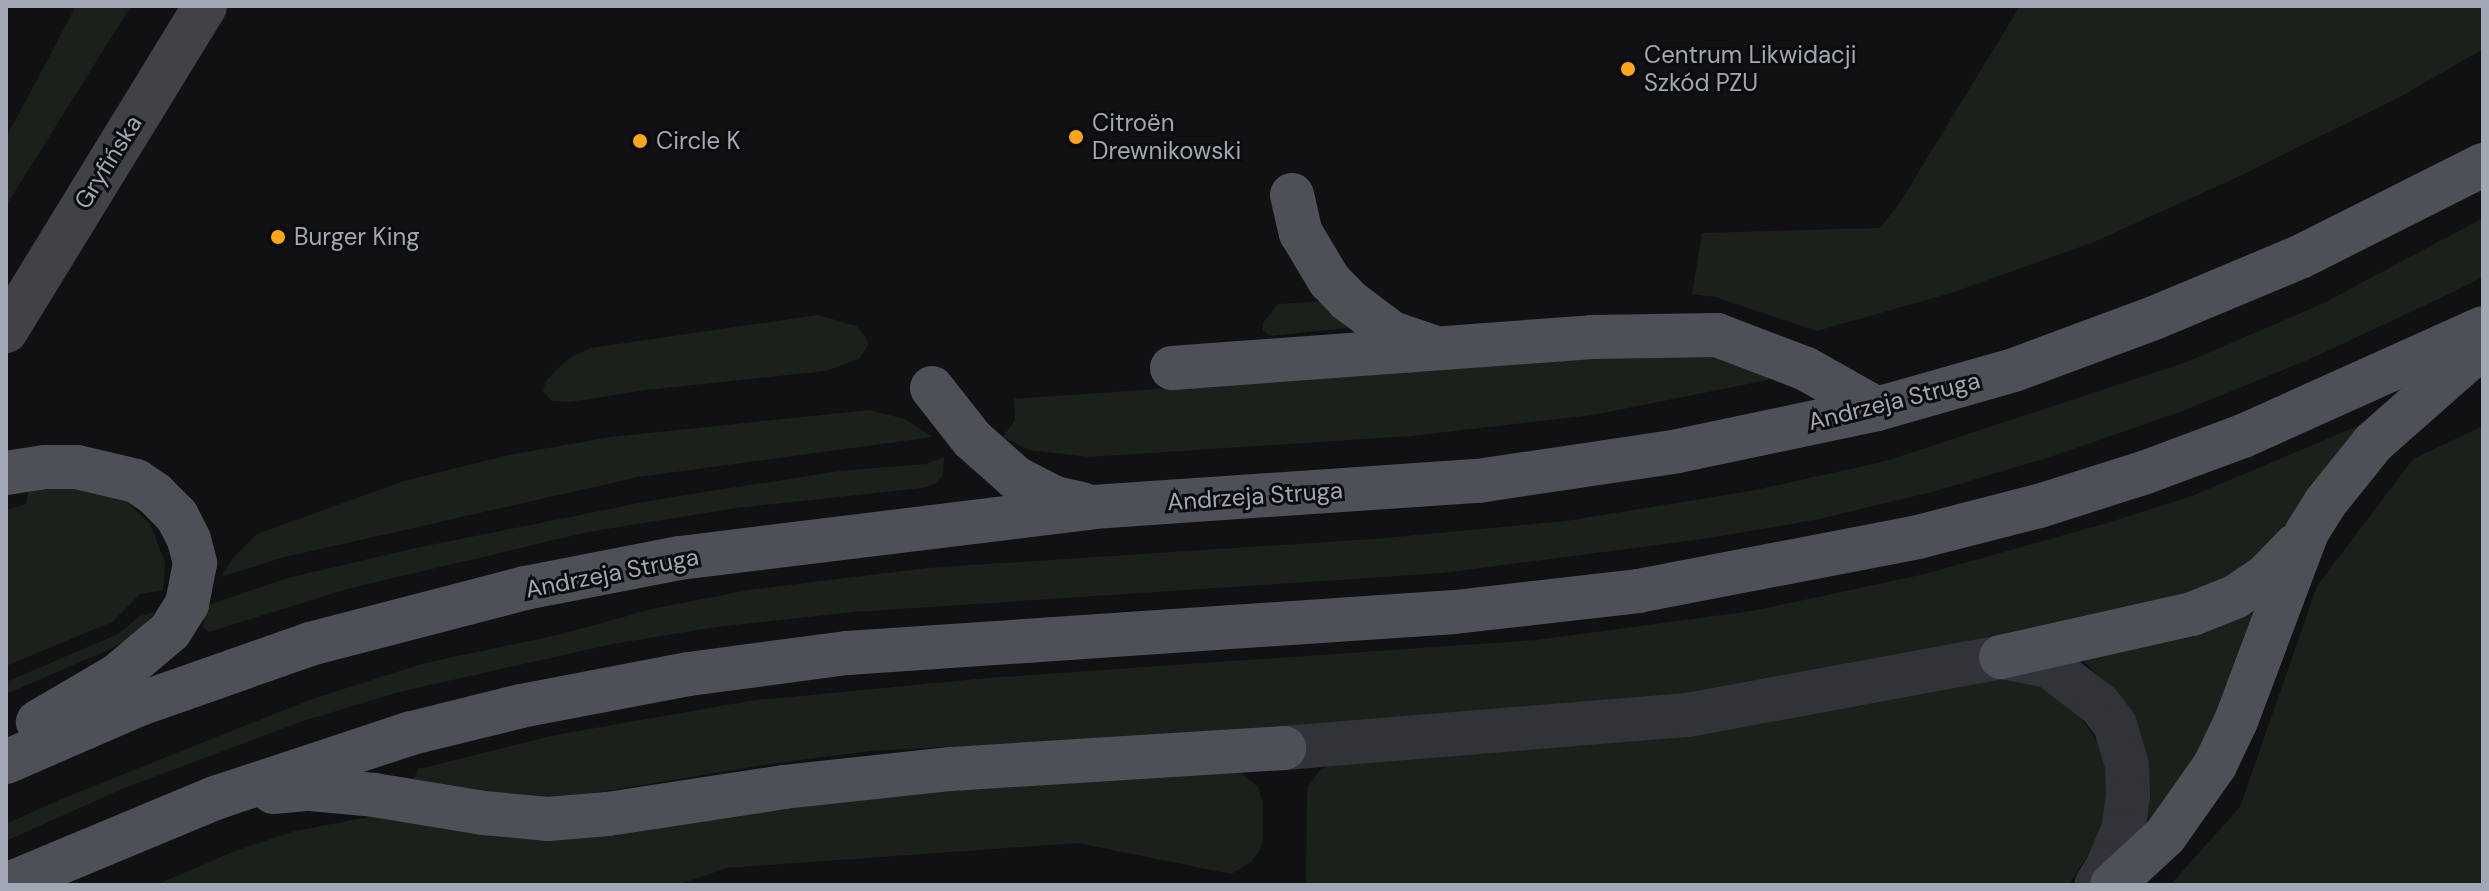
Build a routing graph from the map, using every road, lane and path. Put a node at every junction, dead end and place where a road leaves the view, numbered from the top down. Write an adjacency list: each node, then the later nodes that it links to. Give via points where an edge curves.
1 (205, 6): 4 (street, Gryfińska)
2 (2483, 165): 10 (main road, Andrzeja Struga, via 2300,257 2154,318 2014,370)
3 (1292, 195): 7 (main road, via 1310,253 1348,300 1392,333)
4 (8, 324)
5 (2483, 328): 18 (main road, via 2257,430 2160,467 1918,537 1638,591 1455,612 847,653 689,674 412,733)
6 (2483, 346): 13 (main road, via 2373,443)
7 (1443, 350): 8 (main road); 10 (main road, via 1648,333 1717,335 1806,369)
8 (1172, 368)
9 (932, 388): 12 (main road, via 972,439 1016,478 1055,498)
10 (1877, 409): 12 (main road, Andrzeja Struga, via 1678,451 1478,481)
11 (6, 473): 15 (main road, via 77,467 136,481 177,516 195,563 187,604 163,638 118,675)
12 (1093, 507): 17 (main road, Andrzeja Struga, via 680,558 427,611 225,672)
13 (2307, 532): 14 (main road, via 2266,576 2235,597 2192,614); 21 (main road, via 2215,765 2165,836)
14 (2001, 657): 16 (street, via 1688,715); 20 (street, via 2049,666 2100,705 2115,725 2127,765 2128,796 2123,830)
15 (6, 741)
16 (1284, 748): 18 (main road, via 951,769 548,819 311,789)
17 (6, 762)
18 (215, 798): 19 (main road)
19 (6, 885)
20 (2096, 885)
21 (2112, 885)

